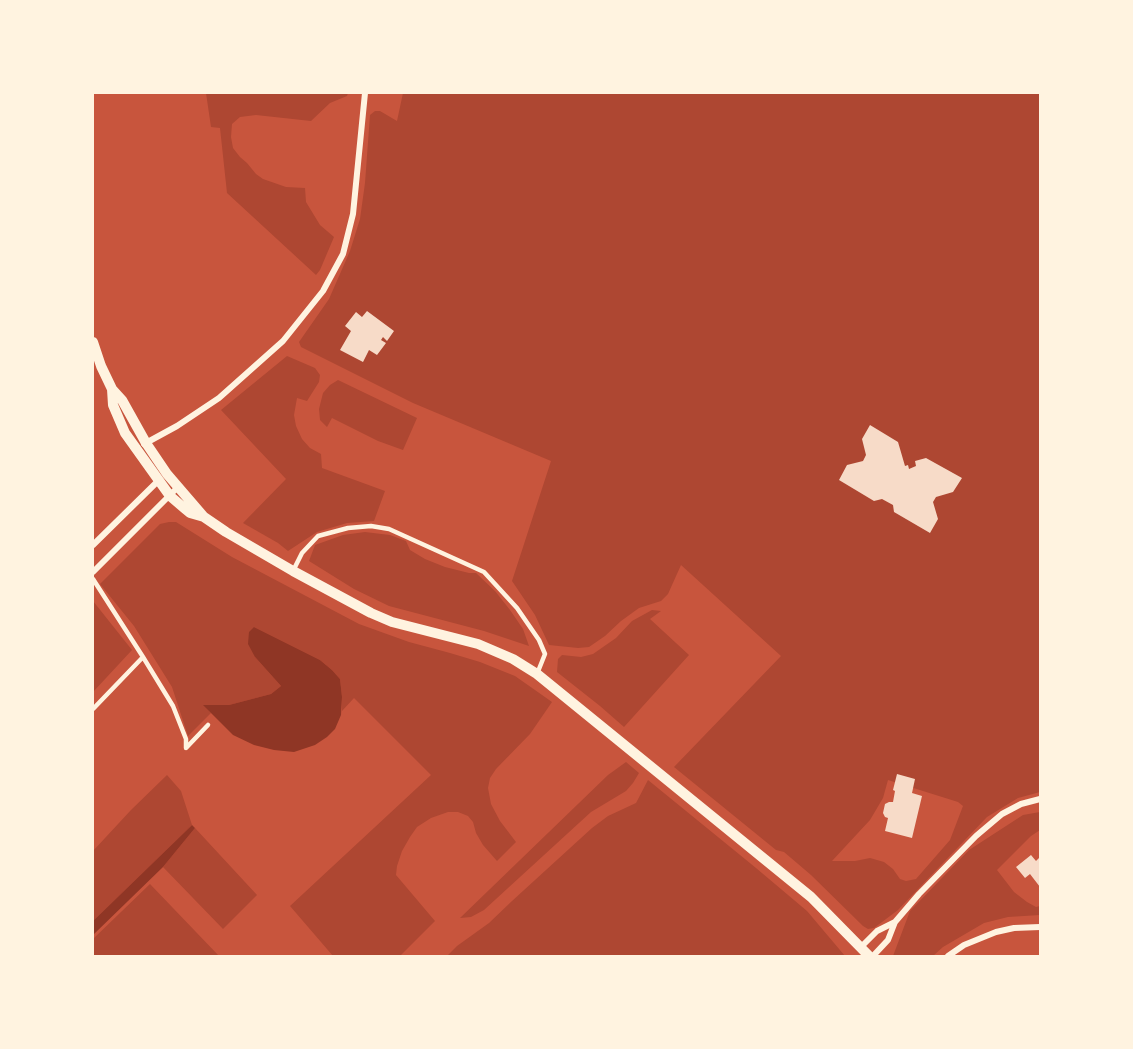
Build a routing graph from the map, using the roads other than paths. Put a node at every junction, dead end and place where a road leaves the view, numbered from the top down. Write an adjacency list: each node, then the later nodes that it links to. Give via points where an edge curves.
1 (365, 93): 3 (street, via 353,213 343,254 323,291 283,341 219,398)
2 (93, 342): 3 (street, via 125,432)
3 (141, 446): 4 (street)
4 (163, 477): 5 (street); 6 (street)
5 (174, 491): 7 (street, via 226,532); 8 (street)
6 (93, 545)
7 (293, 571): 11 (street, via 392,622 478,644); 11 (lane, via 302,553 318,536 348,528 389,529 484,572 517,608 539,640 545,654)
8 (93, 572)
9 (93, 579): 10 (lane)
10 (143, 657): 12 (lane); 13 (lane, via 173,706 186,748)
11 (537, 674): 17 (street, via 811,897)
12 (93, 709)
13 (208, 725)
14 (1040, 799): 15 (street, via 1002,814 976,836)
15 (895, 922): 17 (street, via 877,931); 18 (street, via 888,940)
16 (1040, 927): 19 (street, via 996,932)
17 (861, 947): 18 (street)
18 (871, 956)
19 (948, 956)

